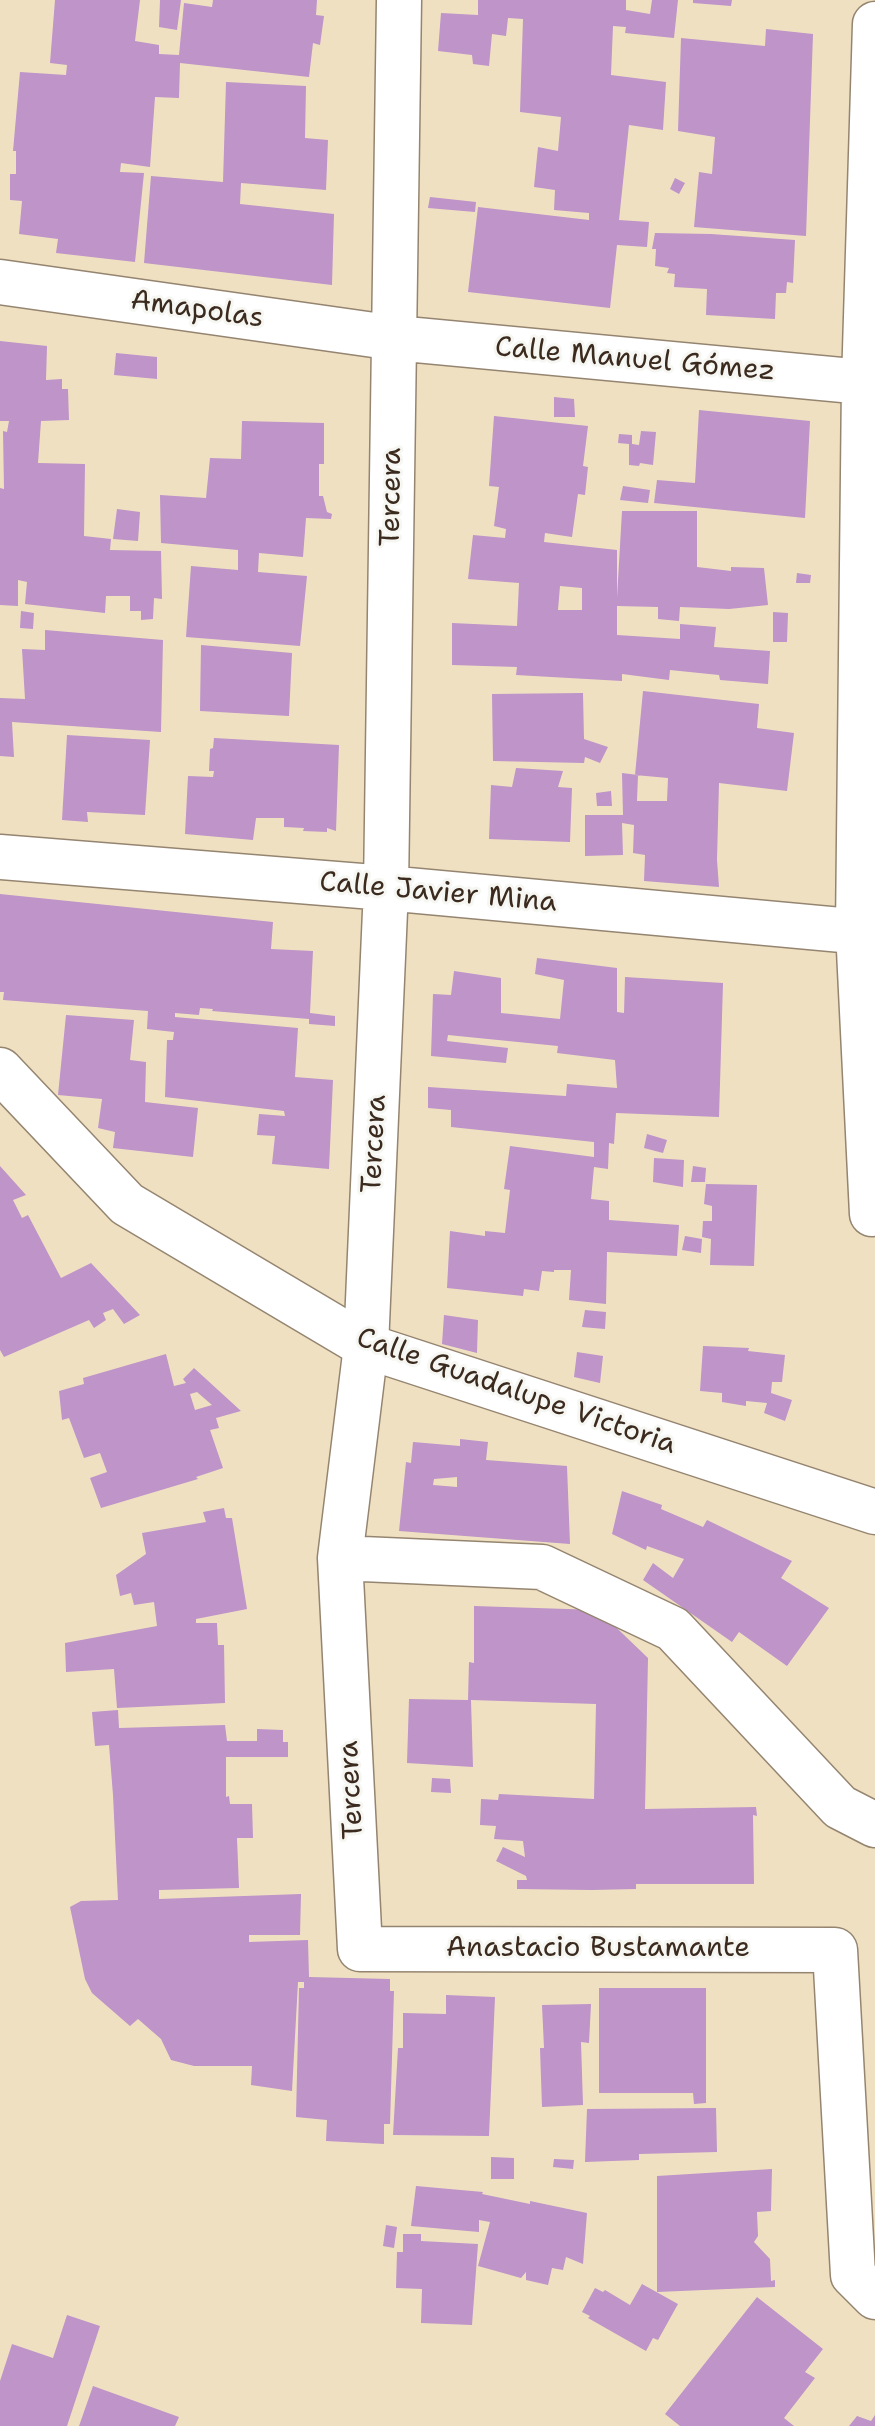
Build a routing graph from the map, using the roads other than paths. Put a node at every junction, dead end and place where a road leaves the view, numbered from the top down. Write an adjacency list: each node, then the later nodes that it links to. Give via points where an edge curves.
1 (399, 0): 4 (street, Tercera)
2 (875, 24): 5 (street)
3 (0, 282): 4 (street, Amapolas)
4 (395, 338): 5 (street, Calle Manuel Gómez); 7 (street, Tercera)
5 (870, 382): 8 (street)
6 (0, 857): 7 (street, Calle Javier Mina)
7 (386, 888): 8 (street, Calle Javier Mina); 11 (street, Tercera)
8 (867, 932): 10 (street)
9 (0, 1070): 11 (street, Calle Guadalupe Victoria, via 127,1204)
10 (872, 1214)
11 (366, 1346): 12 (street, Calle Guadalupe Victoria); 13 (street, Tercera)
12 (875, 1512)
13 (340, 1558): 14 (street, via 542,1567 673,1629 840,1807); 15 (street, Tercera)
14 (875, 1825)
15 (360, 1949): 16 (street, Anastacio Bustamante, via 835,1950 853,2275)
16 (875, 2297)

